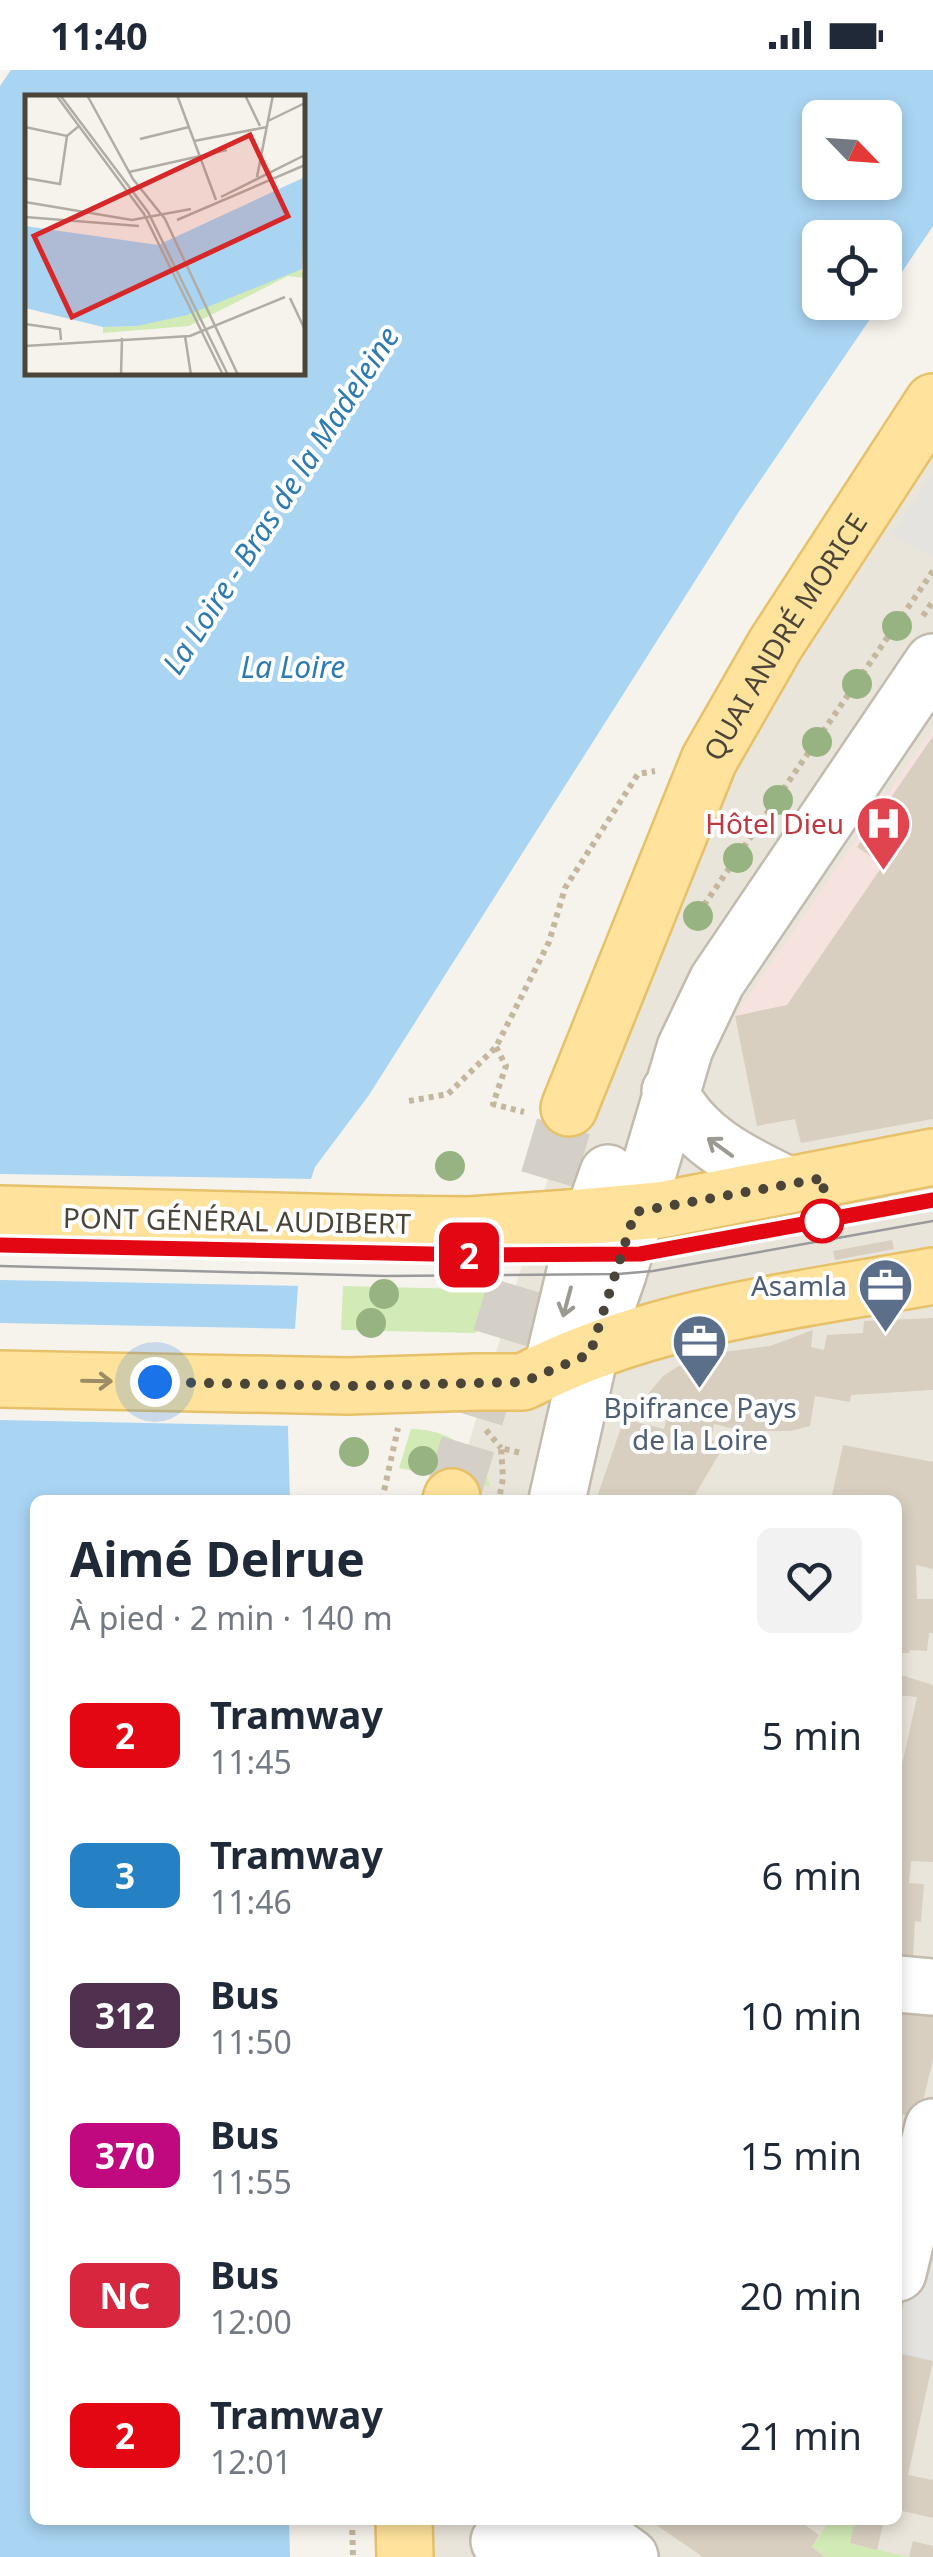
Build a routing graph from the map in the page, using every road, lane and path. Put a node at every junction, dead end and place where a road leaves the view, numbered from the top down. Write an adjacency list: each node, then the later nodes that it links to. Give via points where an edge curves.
1 (933, 402): 11 (main road, QUAI ANDRÉ MORICE, via 775,645 709,760)
2 (933, 571): 5 (path)
3 (933, 662): 6 (street)
4 (670, 768): 7 (path, via 638,774 565,888 549,942)
5 (698, 914)
6 (711, 991): 8 (street); 12 (street, via 677,1019 650,1067)
7 (496, 1047): 9 (path, via 448,1094); 10 (path, via 506,1066)
8 (670, 1091): 12 (street); 14 (street, one-way to 8, via 702,1134 680,1113)
9 (408, 1102)
10 (493, 1104)
11 (569, 1108)
12 (636, 1149): 16 (street)
13 (933, 1157): 14 (main road, PONT GÉNÉRAL AUDIBERT)
14 (788, 1185): 16 (main road, PONT GÉNÉRAL AUDIBERT)
15 (0, 1214): 16 (main road, PONT GÉNÉRAL AUDIBERT, bridge, via 469,1225)
16 (600, 1216): 18 (street, via 580,1255)
17 (933, 1276): 18 (main road, via 648,1330)
18 (558, 1367): 19 (main road, one-way to 18, bridge, via 348,1386 523,1382); 21 (street)
19 (0, 1379)
20 (400, 1422): 22 (path)
21 (535, 1474): 23 (path, via 504,1478)
22 (383, 1495)
23 (474, 1495)
24 (902, 1984): 25 (street)
25 (933, 1987)
26 (933, 2127): 27 (street)
27 (902, 2256)
28 (352, 2525): 32 (path)
29 (404, 2525): 33 (main road)
30 (599, 2536): 31 (street, via 546,2533)
31 (498, 2540)
32 (353, 2557)
33 (405, 2557)

